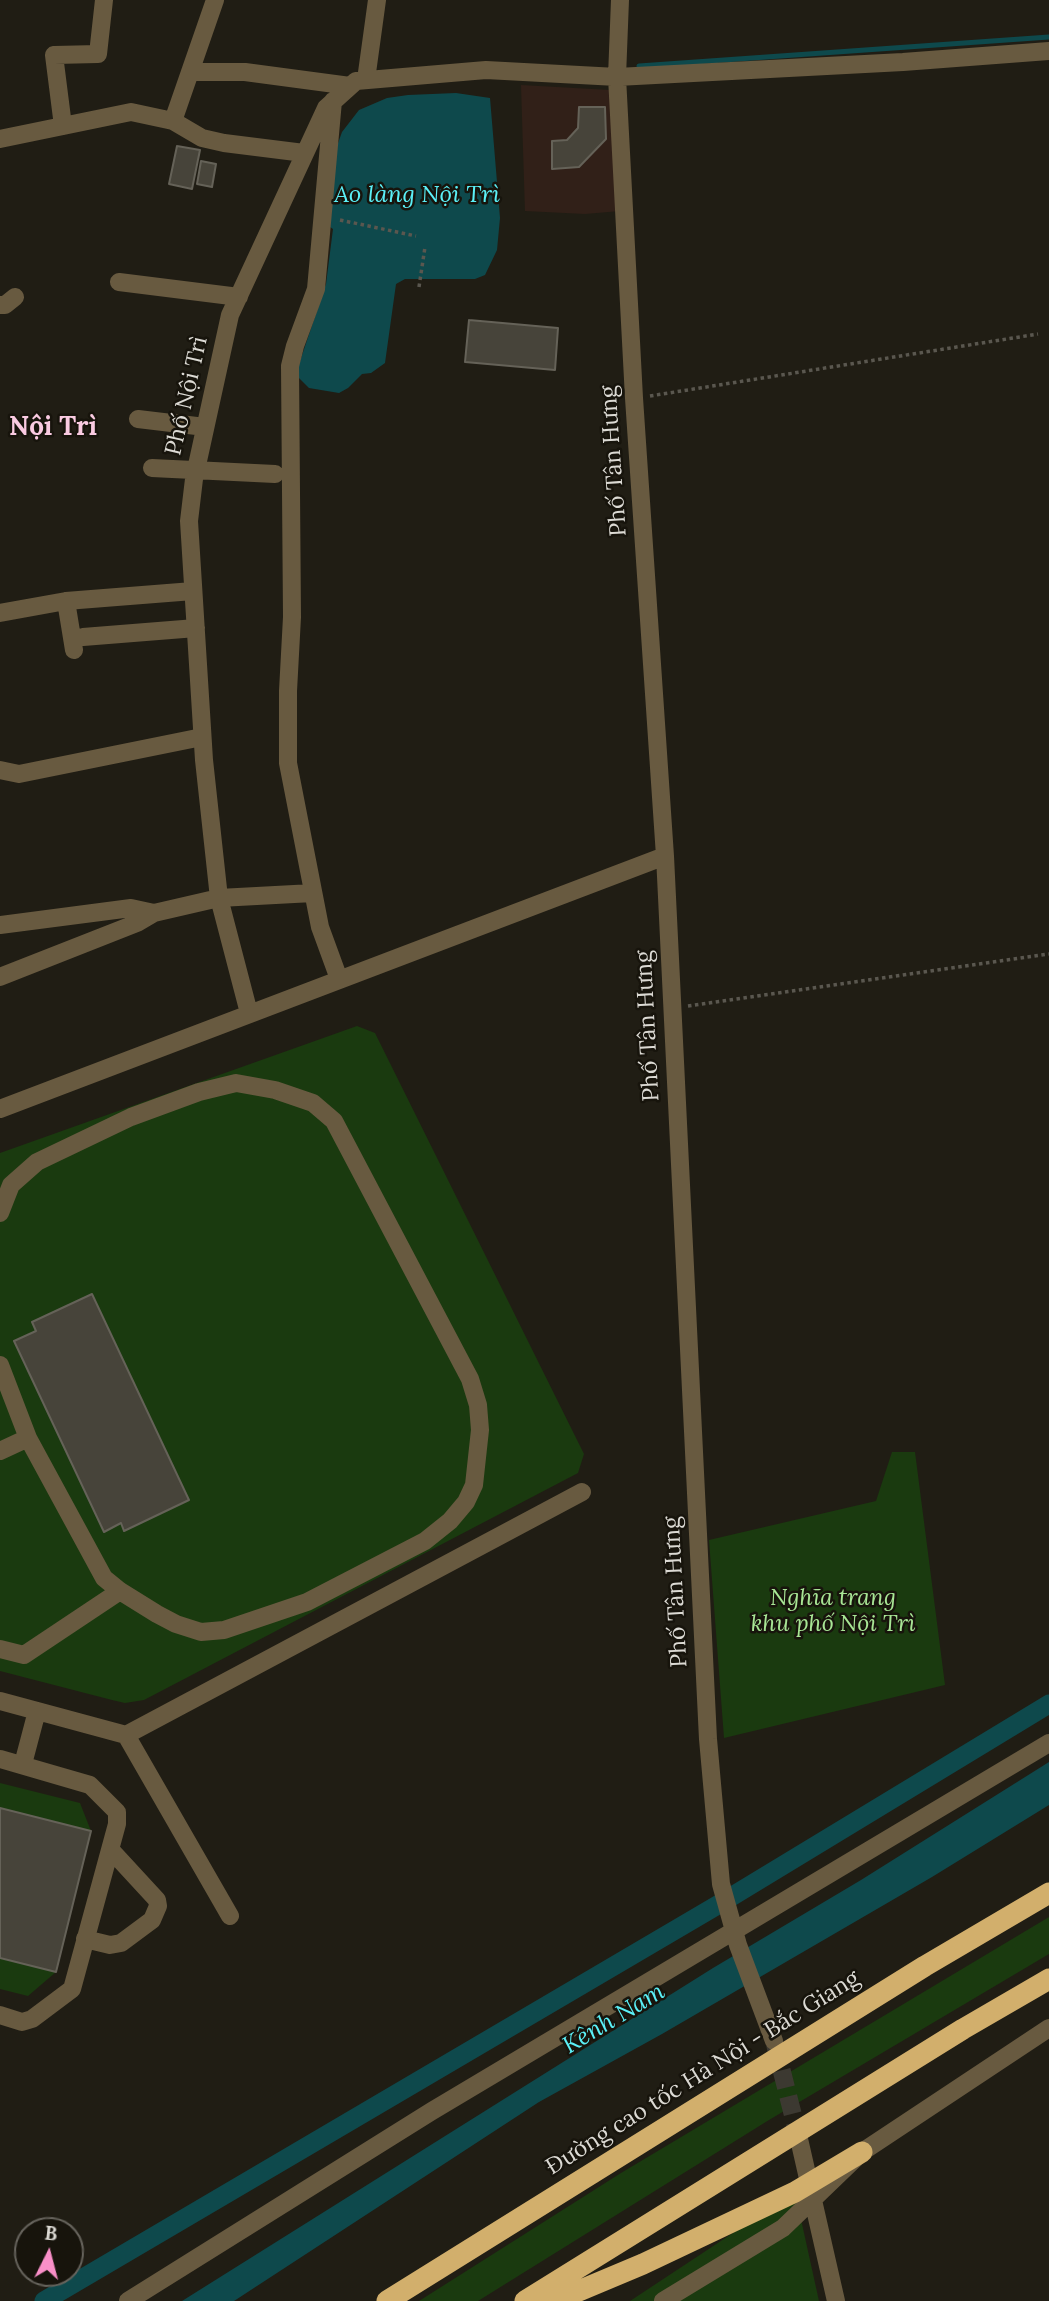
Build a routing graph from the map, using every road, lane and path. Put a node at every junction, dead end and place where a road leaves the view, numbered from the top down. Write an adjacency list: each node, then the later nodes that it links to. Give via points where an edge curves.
1 (104, 0): 11 (street, via 98,54 54,55)
2 (377, 0): 8 (street)
3 (621, 0): 7 (street, Phố Tân Hưng)
4 (209, 1): 6 (street)
5 (1049, 51): 7 (street)
6 (190, 72): 8 (street, via 245,72); 10 (street)
7 (617, 77): 8 (street, via 486,70); 21 (street, Phố Tân Hưng)
8 (358, 83): 9 (street, Phố Nội Trì)
9 (333, 102): 13 (street, Phố Nội Trì); 14 (street)
10 (173, 121): 11 (street, via 131,112); 13 (street, via 202,138)
11 (63, 126): 12 (street)
12 (0, 139)
13 (304, 153): 19 (street, Phố Nội Trì)
14 (324, 216): 15 (path); 34 (street, via 316,289 290,366 288,763)
15 (416, 236)
16 (425, 247): 18 (path)
17 (119, 282): 19 (street)
18 (419, 287)
19 (239, 297): 23 (street, Phố Nội Trì, via 230,316)
20 (1038, 334): 21 (path)
21 (634, 398): 33 (street, Phố Tân Hưng)
22 (138, 419): 23 (street)
23 (205, 427): 25 (street, Phố Nội Trì)
24 (152, 468): 25 (street)
25 (196, 471): 26 (street); 27 (street, Phố Nội Trì, via 189,521)
26 (275, 474)
27 (193, 591): 28 (street); 30 (street, Phố Nội Trì)
28 (66, 601): 29 (street); 30 (street, via 78,643)
29 (0, 613)
30 (196, 628): 31 (street, Phố Nội Trì)
31 (202, 737): 32 (street, via 19,774); 35 (street, Phố Nội Trì)
32 (0, 770)
33 (665, 856): 40 (street); 41 (street, Phố Tân Hưng)
34 (313, 892): 35 (street); 40 (street)
35 (219, 898): 36 (street); 42 (street, Phố Nội Trì)
36 (154, 913): 37 (street, via 131,908); 39 (street)
37 (0, 925)
38 (1049, 954): 41 (path)
39 (0, 977)
40 (339, 979): 42 (street)
41 (672, 1008): 60 (street, Phố Tân Hưng, via 708,1739 721,1884)
42 (249, 1013): 43 (street)
43 (0, 1109)
44 (0, 1213): 49 (street, via 11,1185 37,1162 131,1117 199,1092 236,1083 313,1103 334,1121 470,1380 478,1405 474,1485 450,1521 425,1541 307,1602 224,1630 201,1632 176,1624)
45 (0, 1365): 46 (street)
46 (28, 1438): 47 (street); 49 (street, via 104,1578)
47 (0, 1451)
48 (582, 1492): 53 (street)
49 (120, 1591): 50 (street, via 24,1655)
50 (0, 1649)
51 (0, 1701): 52 (street)
52 (37, 1711): 53 (street); 56 (street)
53 (126, 1735): 59 (street)
54 (1049, 1743): 60 (street)
55 (0, 1759): 56 (street)
56 (23, 1764): 57 (street, via 90,1785 100,1793 117,1812)
57 (110, 1849): 61 (street); 61 (street, via 158,1906 152,1920 121,1943)
58 (1049, 1894): 70 (highway, Đường cao tốc Hà Nội - Bắc Giang, via 925,1966)
59 (230, 1916)
60 (733, 1931): 65 (street, Phố Tân Hưng); 69 (street)
61 (85, 1940): 63 (street, via 72,1989 32,2019)
62 (1049, 1979): 71 (highway)
63 (0, 2015)
64 (1049, 2028): 67 (street)
65 (774, 2041)
66 (799, 2139): 68 (street)
67 (862, 2152): 68 (highway)
68 (811, 2191): 72 (highway); 73 (street, via 783,2228); 74 (street)
69 (128, 2301)
70 (387, 2301)
71 (525, 2301)
72 (555, 2301)
73 (663, 2301)
74 (836, 2301)

